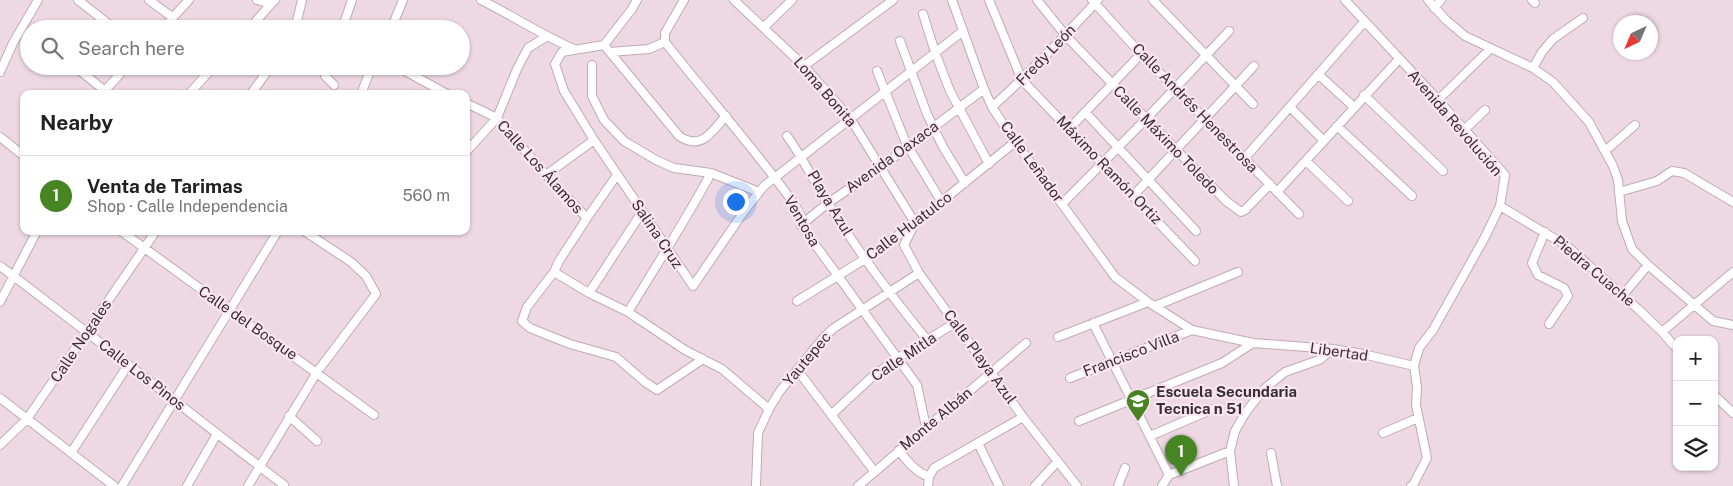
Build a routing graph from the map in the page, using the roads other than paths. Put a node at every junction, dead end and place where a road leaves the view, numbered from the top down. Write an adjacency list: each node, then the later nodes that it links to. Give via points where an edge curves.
1 (38, 0): 28 (street)
2 (78, 0): 29 (street)
3 (149, 0): 26 (street)
4 (189, 0): 26 (street)
5 (257, 0): 23 (street)
6 (302, 0): 32 (street)
7 (352, 0): 33 (street)
8 (403, 0): 34 (street)
9 (481, 0): 41 (street)
10 (637, 0): 44 (street)
11 (684, 0): 43 (street, via 665,33)
12 (734, 0): 36 (street, Loma Bonita)
13 (792, 0): 36 (street)
14 (893, 0): 53 (street)
15 (952, 0): 38 (street, Calle Leñador)
16 (989, 0): 67 (street)
17 (1036, 0): 40 (street, Calle Máximo Toledo)
18 (1345, 0): 35 (street, Avenida Revolución)
19 (1428, 0): 24 (street)
20 (1441, 0): 24 (street)
21 (1095, 1): 40 (street, Fredy León); 49 (street, Calle Andrés Henestrosa)
22 (1157, 1): 50 (street)
23 (273, 2): 31 (street)
24 (1434, 8): 45 (street, via 1465,36)
25 (923, 14): 48 (street)
26 (172, 17): 30 (street)
27 (1583, 18): 55 (street, via 1553,39)
28 (26, 20)
29 (104, 20)
30 (170, 20)
31 (256, 20)
32 (298, 20)
33 (345, 20)
34 (395, 20)
35 (1364, 22): 51 (street, Avenida Revolución); 66 (street)
36 (764, 27): 53 (street, Loma Bonita)
37 (20, 31): 58 (street)
38 (963, 31): 48 (street); 72 (street, Calle Leñador)
39 (1229, 32): 50 (street)
40 (1066, 36): 67 (street, Fredy León); 68 (street, Calle Máximo Toledo)
41 (546, 37): 46 (street); 91 (street, via 528,48)
42 (900, 41): 57 (street)
43 (665, 42): 47 (street, via 649,49); 90 (street, Ventosa)
44 (604, 45): 46 (street); 47 (street)
45 (1490, 48): 55 (street); 81 (street)
46 (575, 50): 102 (street, Salina Cruz, via 562,52 555,64 564,91)
47 (610, 52): 90 (street, via 684,140 701,141)
48 (935, 52): 57 (street); 87 (street)
49 (1141, 54): 68 (street); 71 (street, Calle Andrés Henestrosa)
50 (1206, 55): 70 (street); 71 (street)
51 (1399, 59): 80 (street); 81 (street, Avenida Revolución)
52 (592, 66): 118 (street, via 592,96 604,120 624,141 674,168)
53 (804, 66): 92 (street, Loma Bonita)
54 (1254, 66): 70 (street)
55 (1533, 68): 109 (street, via 1553,82 1589,122)
56 (877, 71): 79 (street)
57 (911, 71): 79 (street); 97 (street)
58 (0, 72)
59 (84, 75): 73 (street)
60 (120, 75): 74 (street)
61 (206, 75): 75 (street)
62 (265, 75): 76 (street)
63 (325, 75): 69 (street)
64 (368, 75): 77 (street)
65 (412, 75): 78 (street)
66 (1319, 76): 85 (street); 86 (street)
67 (1022, 80): 84 (street, Fredy León); 98 (street, Máximo Ramón Ortiz)
68 (1113, 84): 89 (street); 94 (street, Calle Máximo Toledo)
69 (334, 85)
70 (1236, 87): 82 (street); 93 (street)
71 (1176, 88): 93 (street, Calle Andrés Henestrosa); 94 (street)
72 (984, 89): 84 (street, Calle Leñador); 87 (street, Avenida Oaxaca)
73 (102, 90)
74 (107, 90)
75 (193, 90)
76 (254, 90)
77 (363, 90)
78 (440, 90)
79 (885, 91): 92 (street); 105 (street)
80 (1364, 95): 86 (street); 117 (street)
81 (1438, 100): 99 (street, Avenida Revolución)
82 (1253, 104)
83 (470, 106): 91 (street, Calle Los Álamos)
84 (992, 107): 104 (street, Calle Leñador)
85 (1290, 107): 103 (street); 112 (street)
86 (1354, 107): 96 (street)
87 (958, 108): 97 (street, Avenida Oaxaca); 114 (street)
88 (1484, 110): 99 (street)
89 (1085, 112): 98 (street); 106 (street)
90 (726, 116): 121 (street, Ventosa)
91 (497, 118): 107 (street); 119 (street, Calle Los Álamos)
92 (850, 118): 111 (street); 116 (street, Loma Bonita)
93 (1206, 118): 108 (street); 112 (street, Calle Andrés Henestrosa)
94 (1146, 119): 106 (street); 108 (street, Calle Máximo Toledo)
95 (1635, 125): 109 (street)
96 (1337, 126): 103 (street); 129 (street)
97 (933, 127): 105 (street, Avenida Oaxaca); 123 (street)
98 (1069, 128): 115 (street, Máximo Ramón Ortiz)
99 (1464, 130): 135 (street, Avenida Revolución, via 1505,175)
100 (787, 136): 111 (street, Playa Azul)
101 (0, 137): 110 (street)
102 (594, 140): 119 (street); 120 (street, Salina Cruz)
103 (1324, 141): 113 (street)
104 (1015, 142): 114 (street, Calle Huatulco); 134 (street, Calle Leñador)
105 (908, 147): 116 (street, Avenida Oaxaca); 130 (street)
106 (1118, 147): 115 (street); 122 (street)
107 (470, 148)
108 (1176, 151): 122 (street); 124 (street, Calle Máximo Toledo, via 1226,202 1241,212)
109 (1605, 151): 127 (street, via 1618,180)
110 (20, 153)
111 (802, 156): 121 (street, Salina Cruz); 133 (street, Playa Azul)
112 (1244, 159): 124 (street, Calle Andrés Henestrosa)
113 (1306, 161): 126 (street); 131 (street)
114 (989, 164): 123 (street, Calle Huatulco)
115 (1102, 164): 128 (street, Máximo Ramón Ortiz); 134 (street)
116 (881, 167): 133 (street, Avenida Oaxaca); 139 (street, Loma Bonita)
117 (1443, 171)
118 (711, 173): 125 (street); 148 (street)
119 (546, 175): 138 (street, Calle Los Álamos)
120 (617, 175): 136 (street, Salina Cruz); 138 (street)
121 (775, 177): 125 (street, Salina Cruz); 140 (street, Ventosa, via 800,211)
122 (1149, 180): 128 (street); 141 (street)
123 (965, 183): 130 (street, Calle Huatulco)
124 (1270, 184): 126 (street, Calle Andrés Henestrosa)
125 (758, 192): 148 (street, Salina Cruz, via 693,286)
126 (1277, 192): 137 (street, Calle Andrés Henestrosa)
127 (1619, 192): 132 (street, via 1657,182 1672,171 1684,173); 152 (street, via 1626,235 1632,249)
128 (1133, 196): 151 (street, Máximo Ramón Ortiz)
129 (1412, 196)
130 (941, 201): 139 (street, Calle Huatulco)
131 (1348, 201)
132 (1733, 202)
133 (828, 203): 140 (street, Avenida Oaxaca); 150 (street, Playa Azul)
134 (1062, 204): 165 (street, Calle Leñador, via 1115,277)
135 (1500, 206): 142 (street, Piedra Cuache); 188 (street, Avenida Revolución, via 1438,322 1419,348)
136 (642, 212): 148 (street, Salina Cruz); 160 (street)
137 (1299, 214)
138 (586, 218): 154 (street)
139 (915, 223): 150 (street, Calle Huatulco); 157 (street, Calle Playa Azul, via 904,245)
140 (801, 225): 159 (street, Ventosa)
141 (1196, 231)
142 (1545, 232): 162 (street, Piedra Cuache, via 1567,246); 173 (street, via 1532,263 1538,275 1564,288 1568,296)
143 (35, 235): 158 (street)
144 (126, 235): 149 (street, Calle del Bosque)
145 (153, 235): 149 (street, Calle Nogales)
146 (276, 235): 169 (street)
147 (310, 235): 190 (street, via 351,262 366,276 376,294)
148 (666, 248): 170 (street)
149 (144, 249): 169 (street, Calle del Bosque); 176 (street, Calle Nogales)
150 (865, 259): 159 (street, Calle Huatulco); 161 (street, Playa Azul)
151 (1195, 261)
152 (1648, 265): 162 (street); 166 (street)
153 (0, 266): 158 (street, Calle Los Pinos)
154 (554, 272): 160 (street); 185 (street, via 527,307 522,321 530,328 616,357 657,390)
155 (1238, 272): 167 (street)
156 (1733, 272): 166 (street)
157 (919, 273): 161 (street, Yautepec); 171 (street, Calle Playa Azul)
158 (13, 276): 164 (street); 176 (street, Calle Los Pinos)
159 (838, 276): 163 (street, Calle Huatulco); 168 (street, Ventosa)
160 (589, 293): 170 (street)
161 (888, 293): 168 (street, Yautepec); 179 (street, Playa Azul)
162 (1623, 295): 177 (street, Piedra Cuache)
163 (797, 301)
164 (0, 302)
165 (1148, 302): 167 (street, Libertad); 172 (street)
166 (1694, 304): 174 (street, via 1713,321); 177 (street)
167 (1155, 306): 175 (street, Libertad)
168 (863, 310): 184 (street, Ventosa); 189 (street, Yautepec, via 824,337)
169 (230, 311): 190 (street, Calle del Bosque); 196 (street)
170 (628, 312): 185 (street)
171 (955, 323): 179 (street, Calle Mitla); 191 (street, Calle Playa Azul)
172 (1093, 324): 178 (street); 186 (street)
173 (1549, 324)
174 (1733, 325)
175 (1192, 330): 181 (street, Libertad); 186 (street, Francisco Villa)
176 (87, 332): 187 (street, Calle Los Pinos); 205 (street, Calle Nogales)
177 (1662, 332): 182 (street, Piedra Cuache)
178 (1058, 337)
179 (928, 341): 184 (street, Calle Mitla)
180 (1026, 343): 191 (street, Monte Albán)
181 (1253, 343): 183 (street, Libertad); 194 (street, via 1222,363)
182 (1673, 345)
183 (1333, 349): 188 (street, Libertad); 215 (street, via 1319,360 1284,372 1264,389 1235,431)
184 (898, 358): 199 (street, Calle Mitla); 207 (street, Ventosa, via 917,385)
185 (703, 359): 197 (street, via 722,369)
186 (1112, 361): 192 (street, Francisco Villa); 194 (street)
187 (128, 366): 196 (street, Calle Los Pinos); 216 (street)
188 (1414, 366): 204 (street)
189 (798, 371): 197 (street, Yautepec); 199 (street)
190 (317, 372): 201 (street, Calle del Bosque); 202 (street)
191 (991, 373): 203 (street, Calle Playa Azul); 207 (street, Monte Albán)
192 (1070, 378)
193 (0, 398): 205 (street)
194 (1131, 399): 206 (street); 210 (street)
195 (1718, 399): 200 (street)
196 (174, 400): 209 (street, Calle Los Pinos); 227 (street)
197 (769, 409): 230 (street, Yautepec, via 758,434)
198 (1213, 409): 210 (street)
199 (832, 414): 221 (street)
200 (1733, 414)
201 (374, 415)
202 (289, 416): 211 (street); 219 (street)
203 (1023, 417): 212 (street); 218 (street, Calle Playa Azul)
204 (1418, 418): 208 (street); 240 (street, via 1427,458)
205 (27, 419): 213 (street, Calle Nogales); 216 (street)
206 (1079, 421)
207 (926, 427): 214 (street, Monte Albán)
208 (1383, 432)
209 (217, 434): 219 (street, Calle Los Pinos); 224 (street)
210 (1150, 436): 222 (street)
211 (317, 441)
212 (978, 442): 223 (street, via 934,468); 233 (street)
213 (0, 445)
214 (900, 450): 221 (street, Monte Albán); 223 (street, via 918,473)
215 (1230, 451): 222 (street); 238 (street)
216 (71, 453): 226 (street)
217 (1271, 453): 239 (street)
218 (1057, 462): 234 (street); 235 (street, Calle Playa Azul)
219 (260, 466): 225 (street, Calle Los Pinos); 229 (street)
220 (1125, 468): 236 (street)
221 (874, 471): 231 (street, Monte Albán)
222 (1168, 476): 237 (street)
223 (929, 477): 232 (street)
224 (188, 483): 228 (street)
225 (284, 485)
226 (114, 486)
227 (122, 486)
228 (197, 486)
229 (248, 486)
230 (756, 486)
231 (858, 486)
232 (928, 486)
233 (999, 486)
234 (1035, 486)
235 (1076, 486)
236 (1118, 486)
237 (1162, 486)
238 (1234, 486)
239 (1277, 486)
240 (1411, 486)

